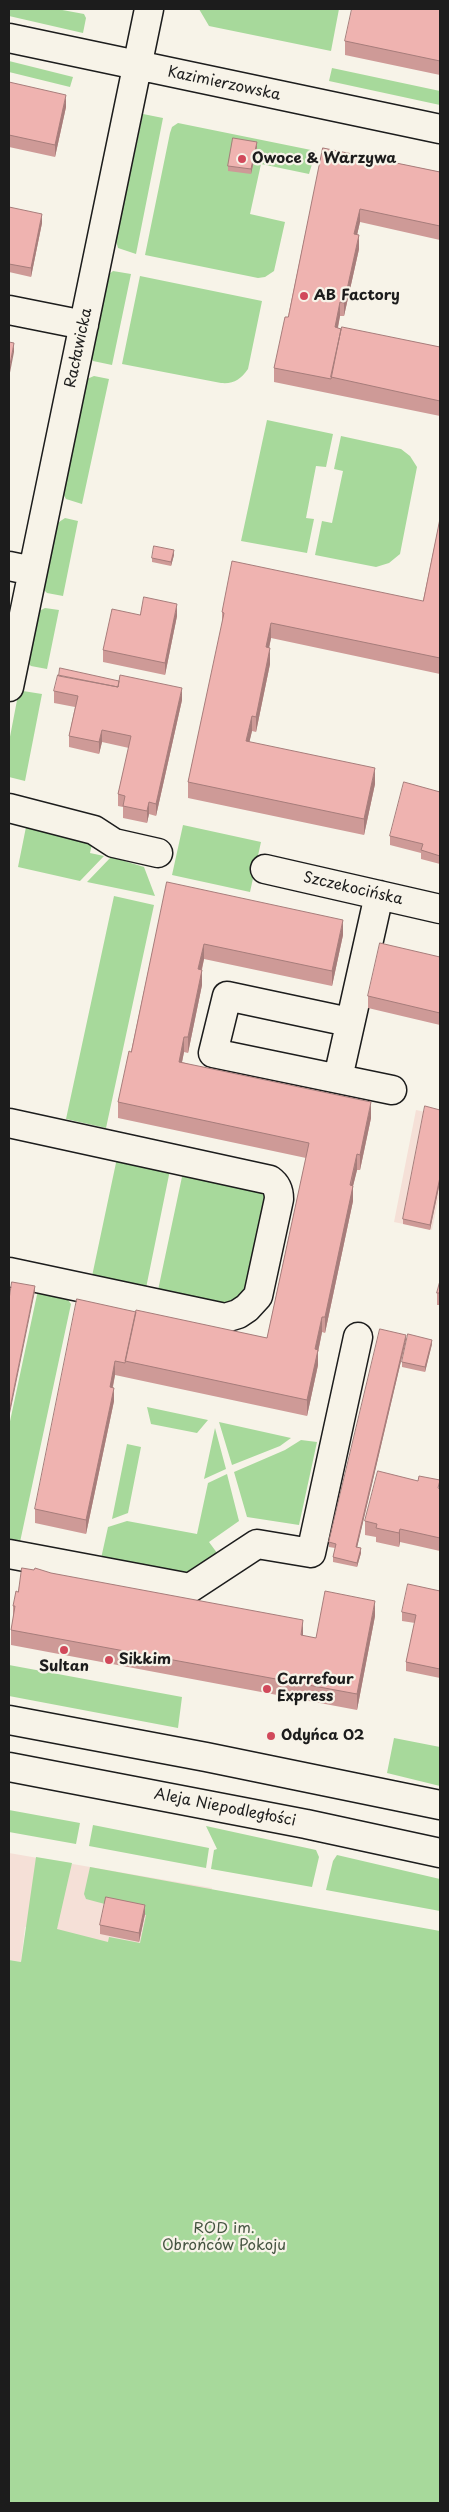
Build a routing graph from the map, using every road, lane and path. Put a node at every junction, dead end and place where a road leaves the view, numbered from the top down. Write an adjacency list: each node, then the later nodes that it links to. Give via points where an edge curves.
1 (149, 9): 3 (street, Racławicka)
2 (9, 38): 3 (street, Kazimierzowska)
3 (137, 66): 4 (street, Kazimierzowska); 6 (street, Racławicka)
4 (440, 129)
5 (9, 310): 6 (street)
6 (84, 325): 7 (street, Racławicka)
7 (21, 569): 8 (street, Racławicka)
8 (9, 687)
9 (9, 808): 10 (street, via 94,830 114,843)
10 (158, 853)
11 (265, 869): 12 (street, Szczekocińska)
12 (379, 895): 13 (street, Szczekocińska); 14 (street)
13 (440, 909)
14 (349, 1022): 15 (street); 15 (street, via 227,996 213,1053)
15 (338, 1078): 16 (street)
16 (392, 1090)
17 (9, 1123): 18 (street, via 270,1180 279,1192 279,1199 258,1296 248,1308 231,1317)
18 (9, 1272)
19 (358, 1338): 20 (street, via 311,1553 257,1544 190,1588)
20 (9, 1554)
21 (9, 1720): 23 (street, via 206,1756)
22 (9, 1767): 24 (street, Aleja Niepodległości)
23 (440, 1805)
24 (440, 1853)

